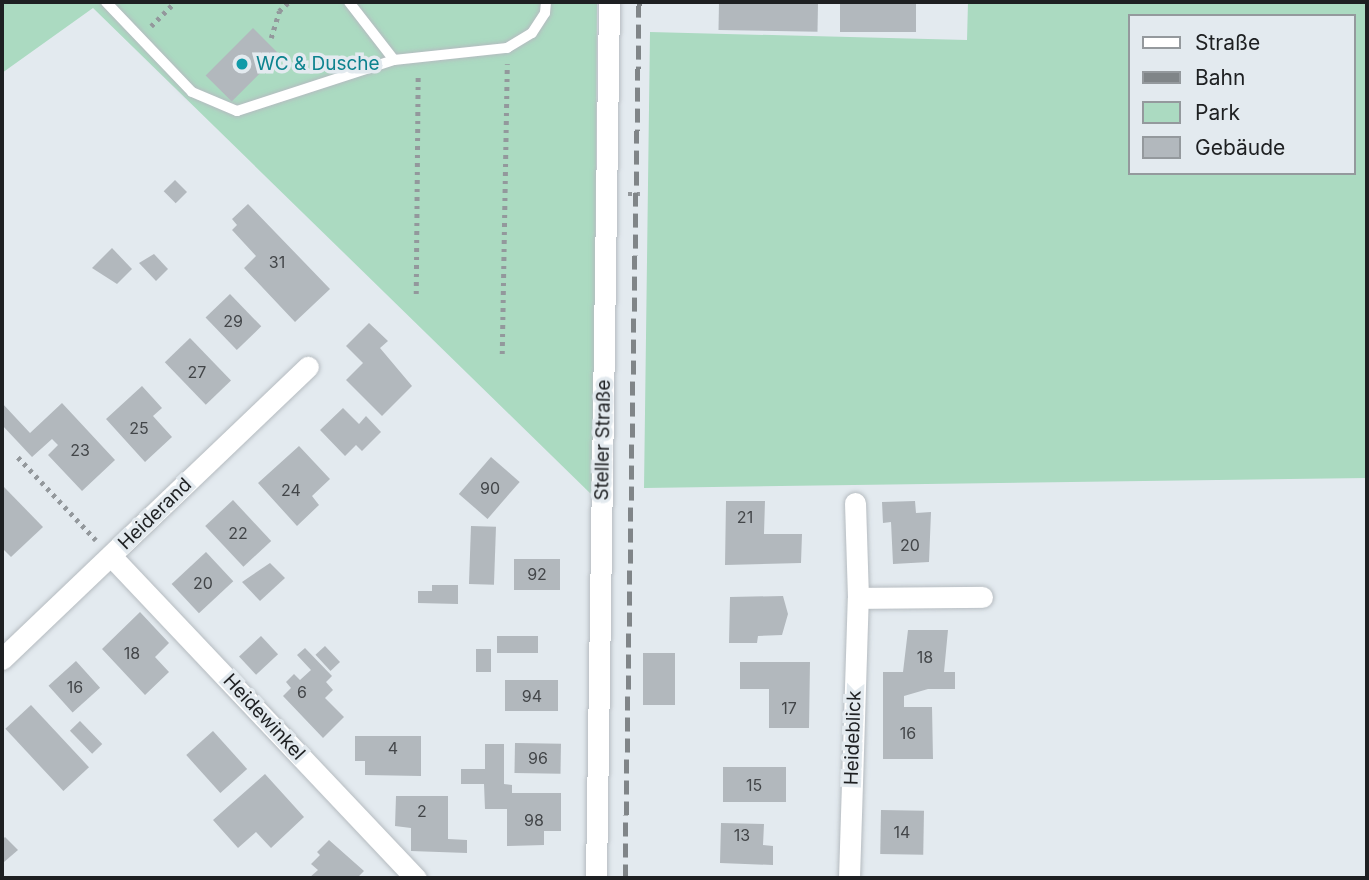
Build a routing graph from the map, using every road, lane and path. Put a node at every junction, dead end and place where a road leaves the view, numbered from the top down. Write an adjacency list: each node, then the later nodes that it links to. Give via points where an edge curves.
1 (106, 2): 7 (lane)
2 (175, 2): 7 (path)
3 (289, 2): 8 (path, via 279,11)
4 (349, 2): 11 (lane)
5 (546, 2): 9 (lane, via 545,13 531,33)
6 (609, 2): 22 (street, Steller Straße)
7 (140, 37): 11 (lane, via 192,92 237,111)
8 (271, 38)
9 (507, 48): 10 (lane); 13 (path)
10 (418, 58): 11 (lane); 12 (path)
11 (394, 60)
12 (416, 294)
13 (502, 354)
14 (307, 367): 17 (street, Heiderand)
15 (18, 457): 17 (path)
16 (855, 503): 19 (street, Heideblick)
17 (111, 556): 20 (street, Heiderand); 21 (street, Heidewinkel)
18 (982, 597): 19 (street)
19 (858, 598): 23 (street, Heideblick)
20 (2, 659)
21 (416, 878)
22 (596, 878)
23 (849, 878)

